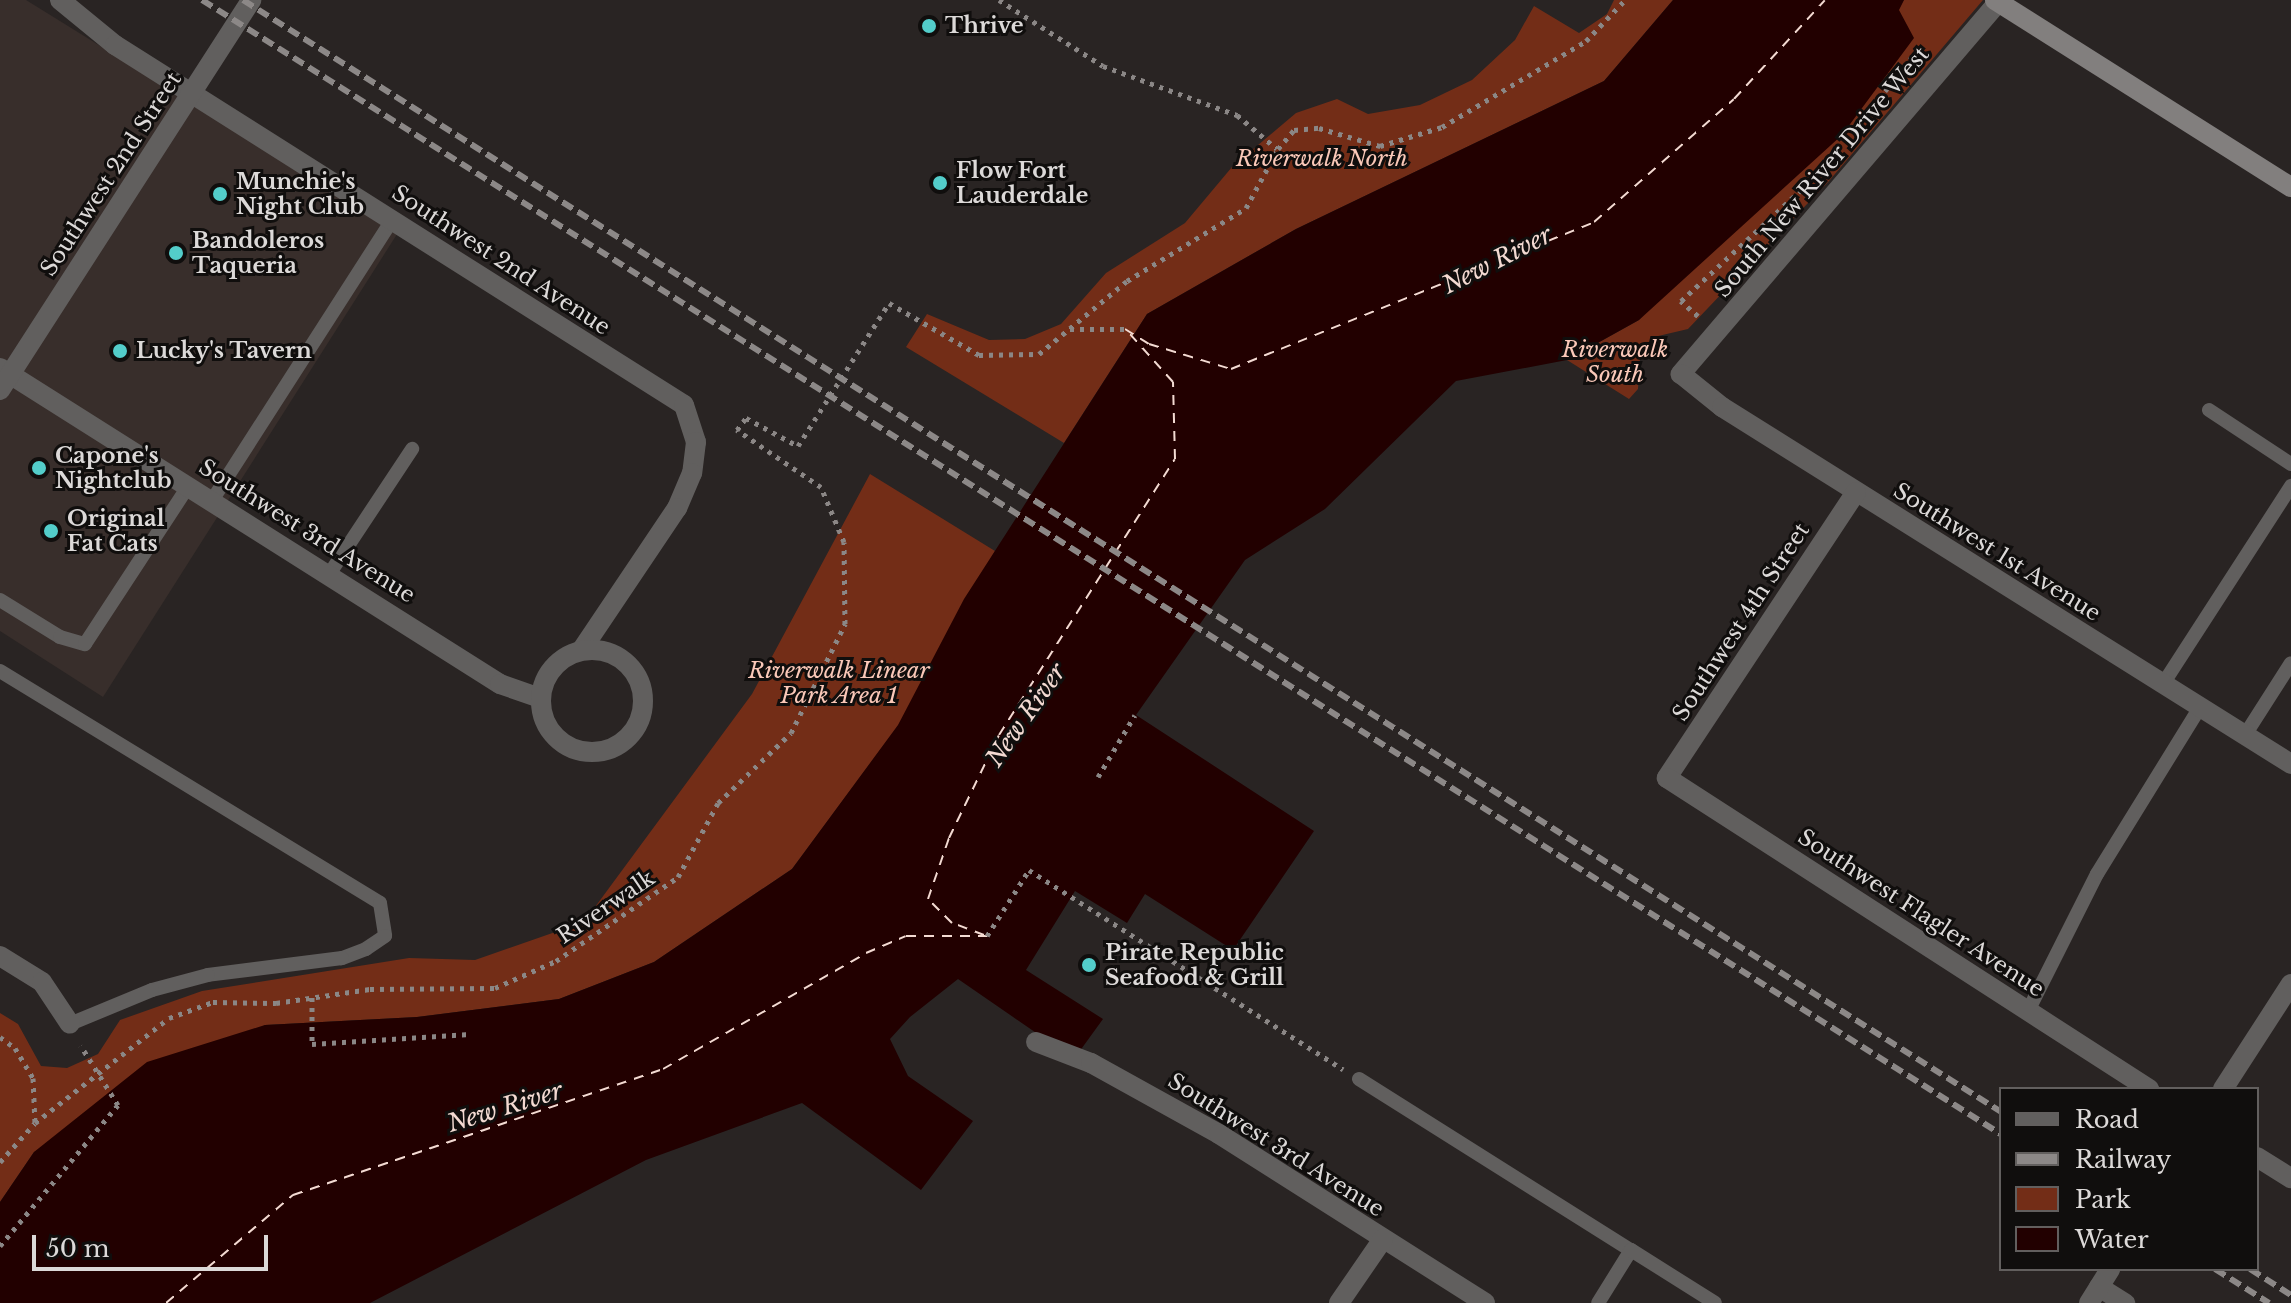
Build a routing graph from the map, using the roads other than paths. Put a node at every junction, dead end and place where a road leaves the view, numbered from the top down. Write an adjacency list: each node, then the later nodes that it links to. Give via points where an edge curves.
1 (60, 0): 4 (street, Southwest 2nd Avenue, via 115,45)
2 (251, 0): 4 (street, Southwest 2nd Street)
3 (1997, 0): 5 (main road, bridge); 7 (street, South New River Drive West)
4 (193, 92): 6 (street, Southwest 2nd Avenue); 8 (street, Southwest 2nd Street)
5 (2291, 187)
6 (393, 219): 15 (lane); 18 (street, Southwest 2nd Avenue, via 684,405 696,442 692,473 677,508)
7 (1681, 374): 14 (street, Southwest 1st Avenue, via 1722,407)
8 (3, 377): 12 (street, Southwest 3rd Avenue)
9 (2209, 410): 11 (lane)
10 (412, 449): 16 (lane)
11 (2291, 464)
12 (189, 485): 15 (street, Southwest 3rd Avenue); 17 (lane, via 85,644 60,637)
13 (2291, 486): 21 (lane)
14 (1856, 492): 21 (street, Southwest 1st Avenue); 26 (street, Southwest 4th Street)
15 (213, 499): 16 (street, Southwest 3rd Avenue)
16 (330, 573): 22 (street, Southwest 3rd Avenue, via 500,684)
17 (0, 600)
18 (581, 651): 22 (street, via 553,668); 22 (street, via 614,655 638,678 643,694 636,728 610,749 576,750 549,730)
19 (2291, 663): 24 (lane)
20 (0, 671): 30 (lane, via 380,903 385,936 342,958 208,975 152,990)
21 (2163, 684): 23 (street, Southwest 1st Avenue)
22 (540, 698)
23 (2200, 707): 24 (street, Southwest 1st Avenue); 29 (lane, via 2097,874)
24 (2245, 735): 25 (street, Southwest 1st Avenue)
25 (2291, 764)
26 (1667, 778): 29 (street, Southwest Flagler Avenue)
27 (0, 956): 30 (street, via 42,982)
28 (2291, 984): 34 (street)
29 (2028, 1011): 33 (street, Southwest Flagler Avenue)
30 (70, 1024)
31 (1036, 1042): 37 (street, Southwest 3rd Avenue, via 1091,1063 1219,1134)
32 (1359, 1079): 38 (lane)
33 (2146, 1087)
34 (2224, 1087)
35 (2259, 1158): 36 (street)
36 (2291, 1178)
37 (1383, 1239): 40 (street); 41 (street, Southwest 3rd Avenue)
38 (1631, 1250): 42 (lane); 43 (lane)
39 (2099, 1286): 44 (street)
40 (1339, 1303)
41 (1485, 1303)
42 (1598, 1303)
43 (1715, 1303)
44 (2125, 1303)

